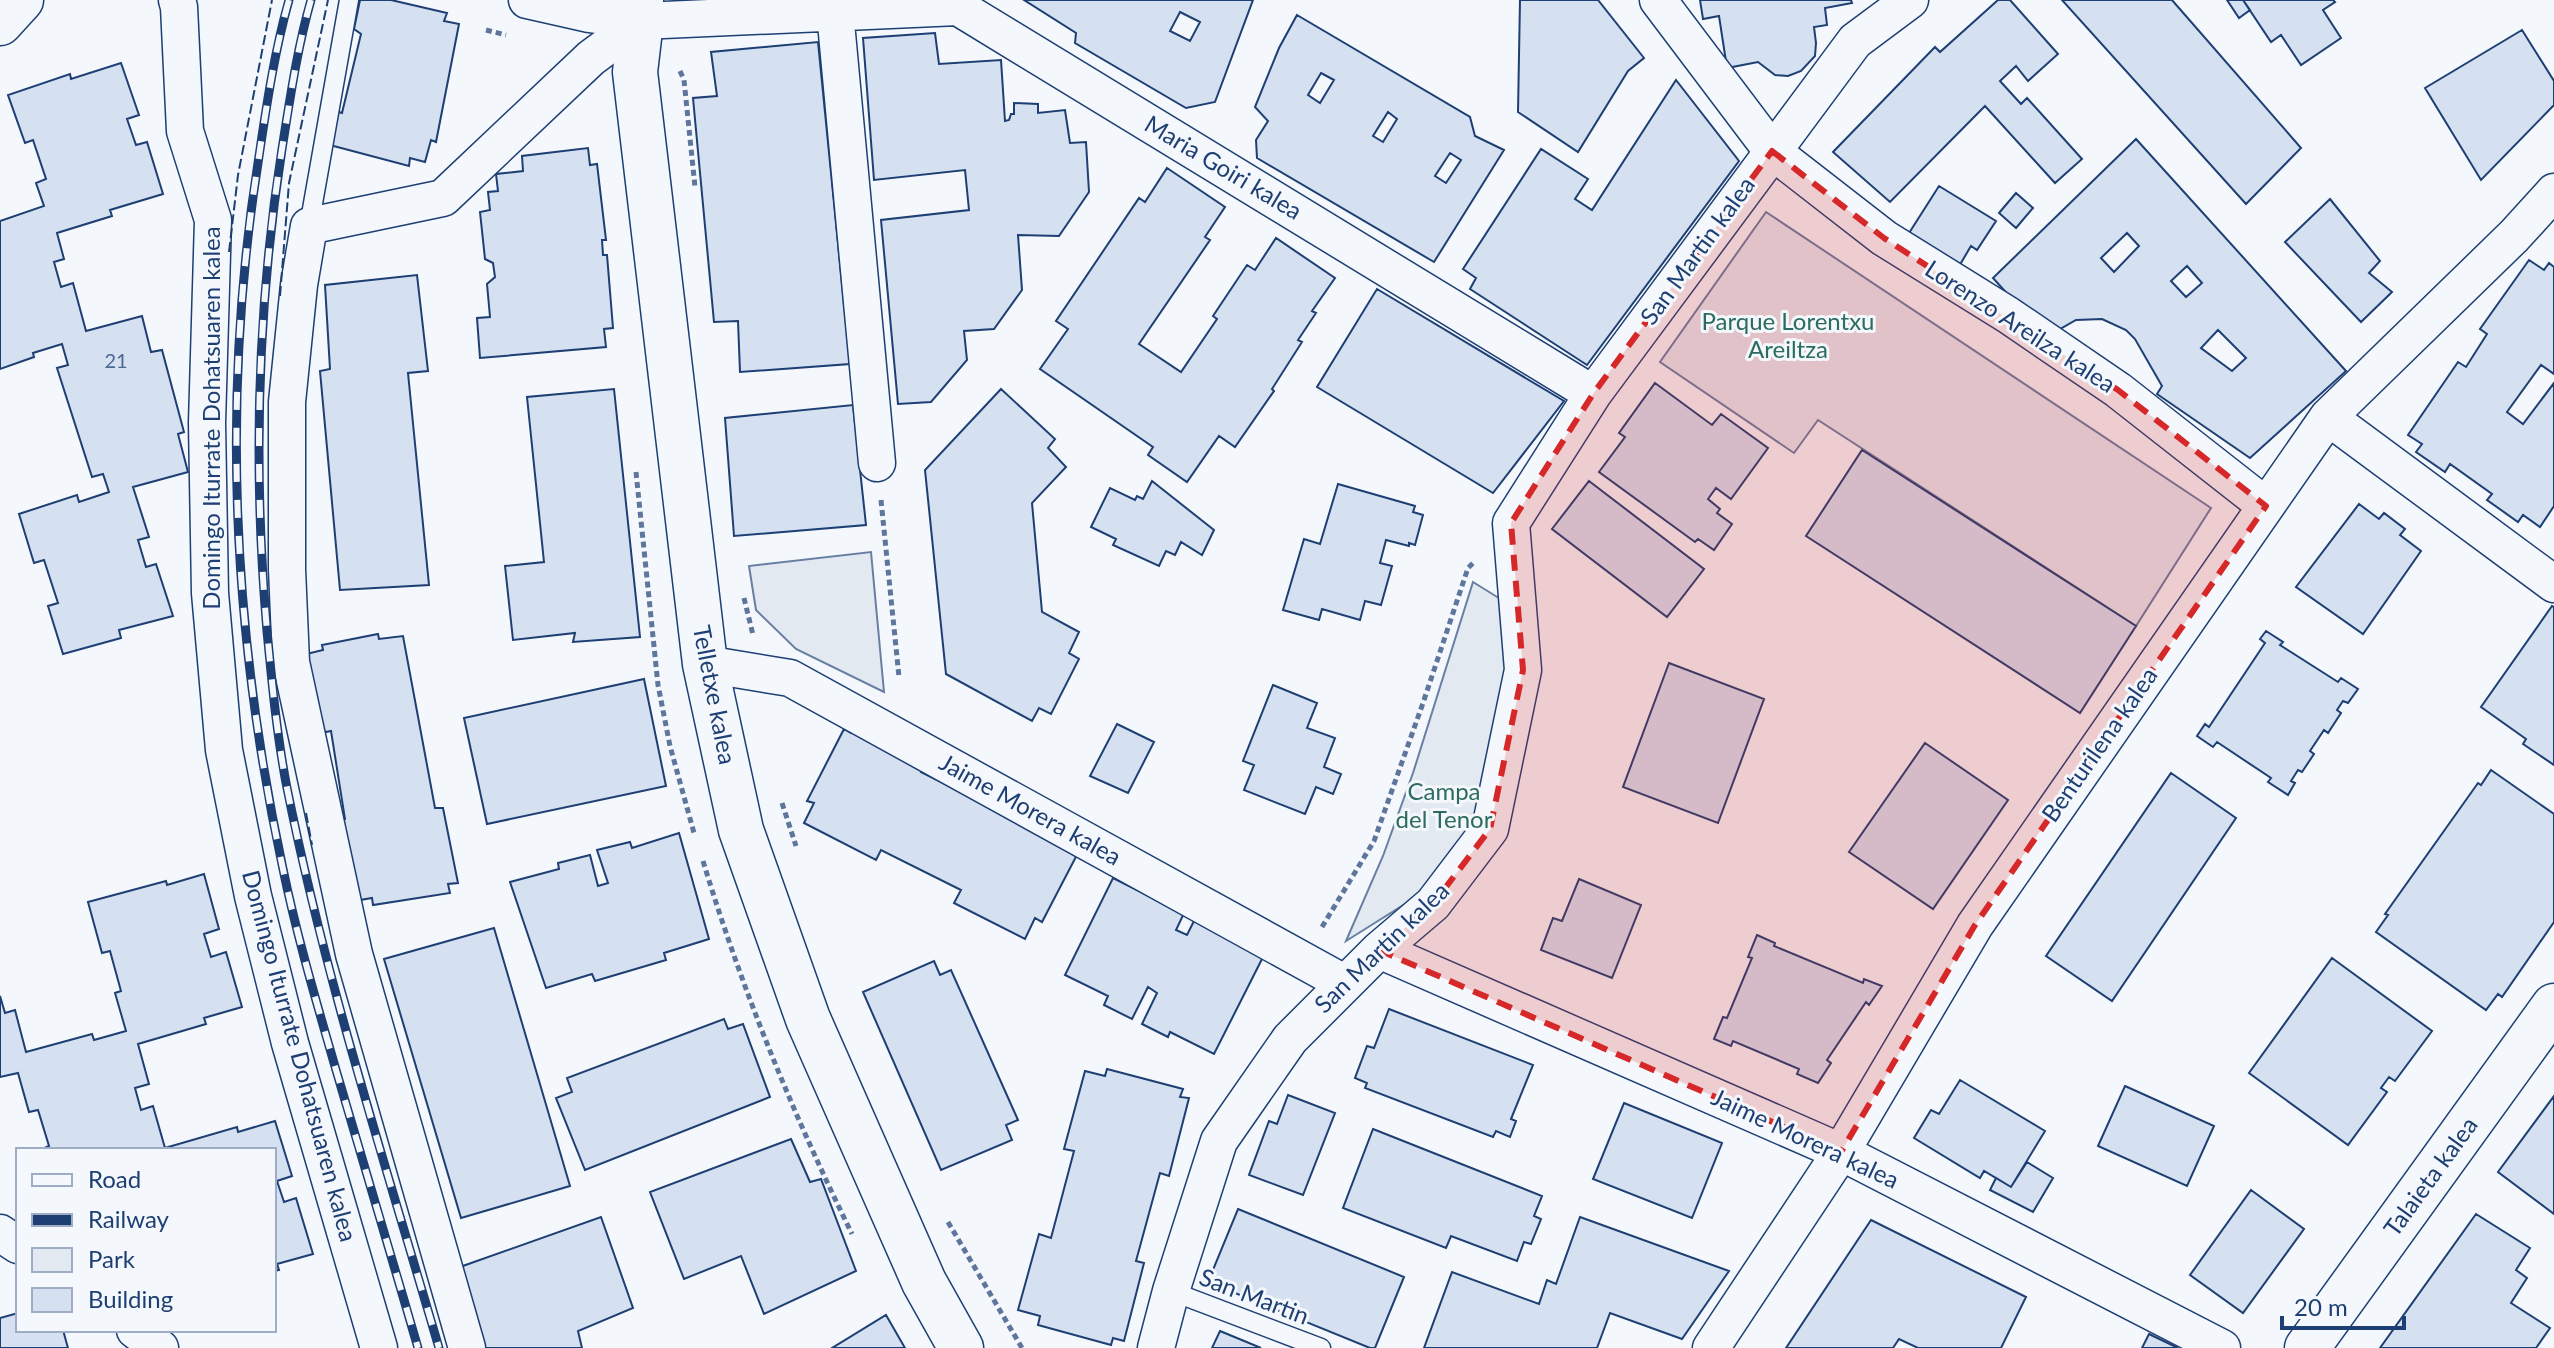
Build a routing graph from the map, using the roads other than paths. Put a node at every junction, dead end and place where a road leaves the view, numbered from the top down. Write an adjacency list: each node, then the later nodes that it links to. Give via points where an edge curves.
1 (21, 0): 9 (street)
2 (177, 0): 26 (street, Domingo Iturrate Dohatsuaren kalea, via 185,131 213,220 207,423 210,593 224,750 290,1043)
3 (349, 0): 12 (lane)
4 (527, 0): 7 (street, Maria Goiri kalea, via 589,14)
5 (1658, 0): 10 (street, Lorenzo Areilza kalea)
6 (1910, 0): 10 (street, San Martin kalea, via 1855,41)
7 (641, 10): 8 (street, Maria Goiri kalea); 12 (street, via 443,198); 18 (street, Telletxe kalea, via 635,72)
8 (835, 12): 13 (street, Maria Goiri kalea, via 958,7); 15 (street)
9 (0, 23)
10 (1772, 151): 13 (street, San Martin kalea); 16 (street, Lorenzo Areilza kalea, via 1884,238 2118,390)
11 (2554, 192): 14 (street, Benturilena kalea)
12 (309, 226): 27 (street, via 287,402 291,662 354,954)
13 (1593, 394): 19 (street, San Martin kalea, via 1511,523 1523,670 1490,829 1433,904)
14 (2328, 417): 16 (street, Benturilena kalea); 17 (street)
15 (877, 463)
16 (2266, 506): 22 (street, Benturilena kalea, via 1975,925)
17 (2554, 584)
18 (705, 664): 20 (street, Jaime Morera kalea, via 790,678); 28 (street, Telletxe kalea, via 741,830 808,1019 924,1282)
19 (1379, 950): 20 (street, San Martin kalea); 22 (street, Jaime Morera kalea)
20 (1344, 983): 23 (street, San Martin kalea, via 1290,1039 1219,1141)
21 (2554, 1006): 33 (street, Talaieta kalea)
22 (1841, 1152): 31 (street, Benturilena kalea); 32 (street, Jaime Morera kalea)
23 (1171, 1291): 29 (street, San Martin kalea); 30 (lane, San Martin)
24 (138, 1332): 25 (street)
25 (160, 1348)
26 (379, 1348)
27 (467, 1348)
28 (961, 1348)
29 (1156, 1348)
30 (1321, 1348)
31 (1711, 1348)
32 (2222, 1348)
33 (2307, 1348)

